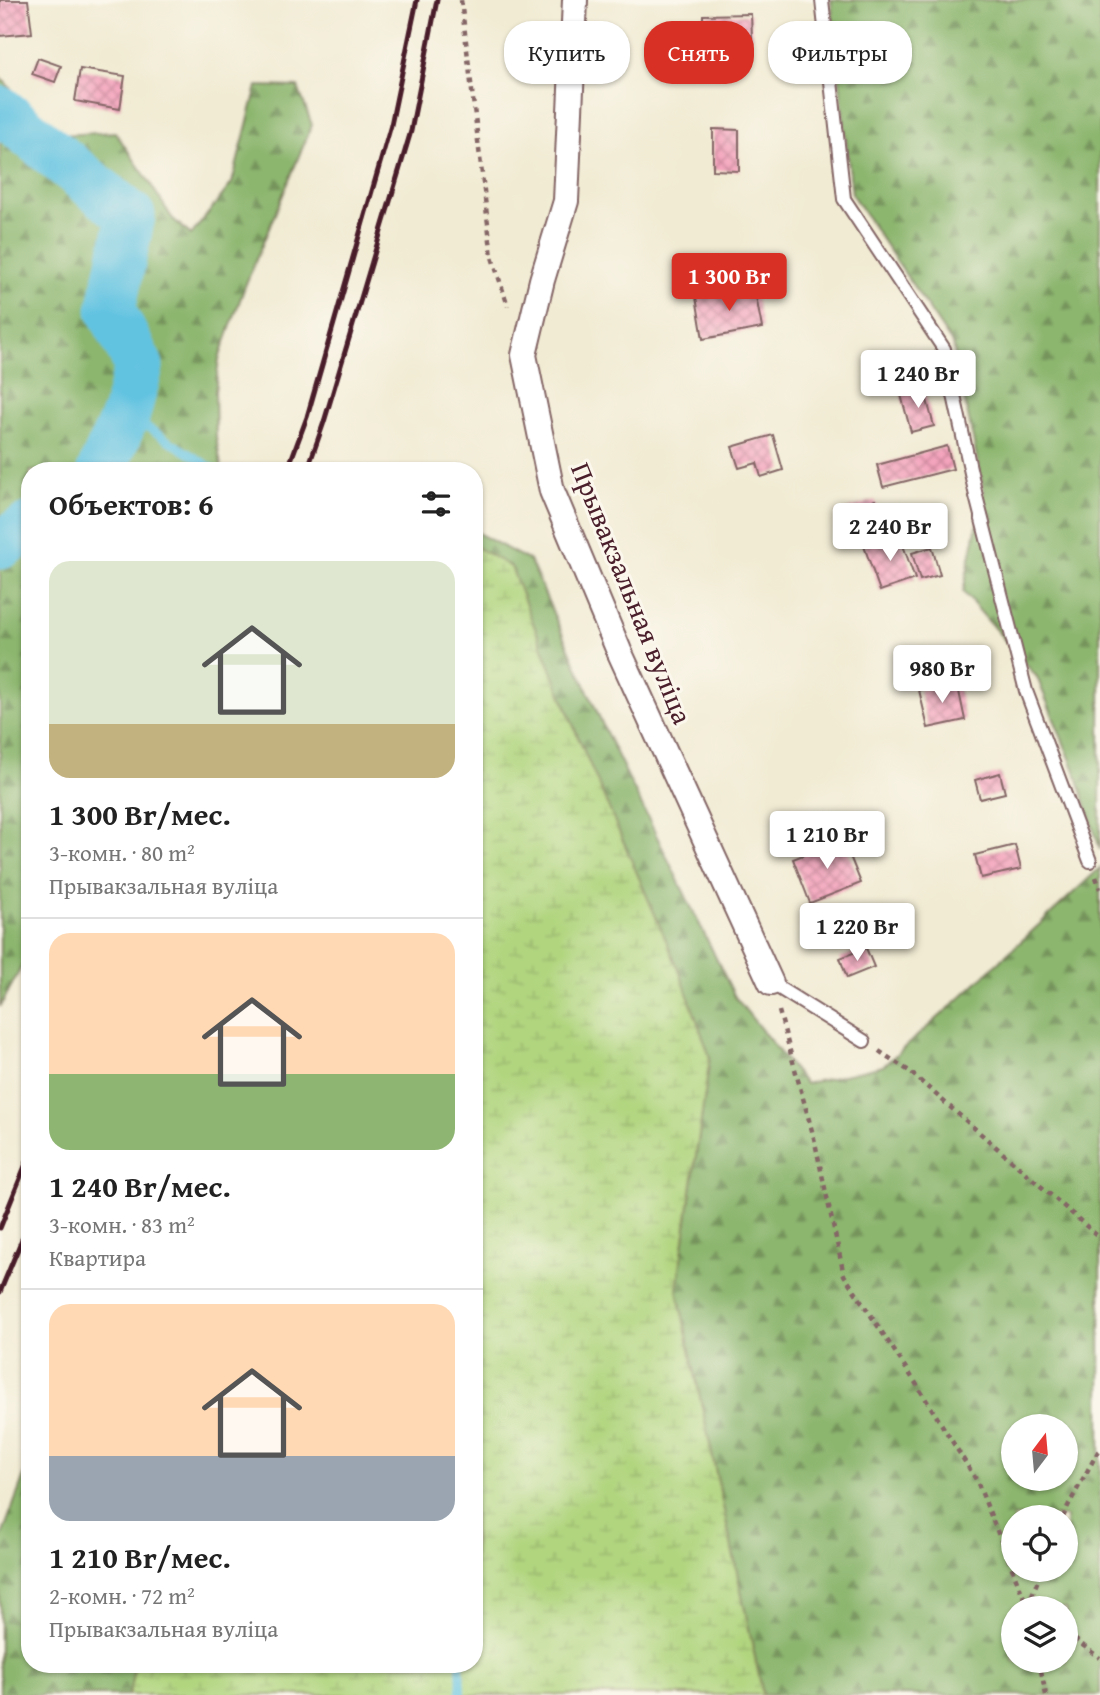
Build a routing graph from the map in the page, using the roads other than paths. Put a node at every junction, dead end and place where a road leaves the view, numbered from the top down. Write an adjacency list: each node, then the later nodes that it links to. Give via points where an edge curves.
1 (575, 0): 4 (street, Прывакзальная вуліца, via 566,201 524,355 552,491 619,651)
2 (822, 0): 3 (lane, via 844,199 944,349 1026,691)
3 (1090, 861)
4 (771, 983): 5 (lane)
5 (864, 1041)

